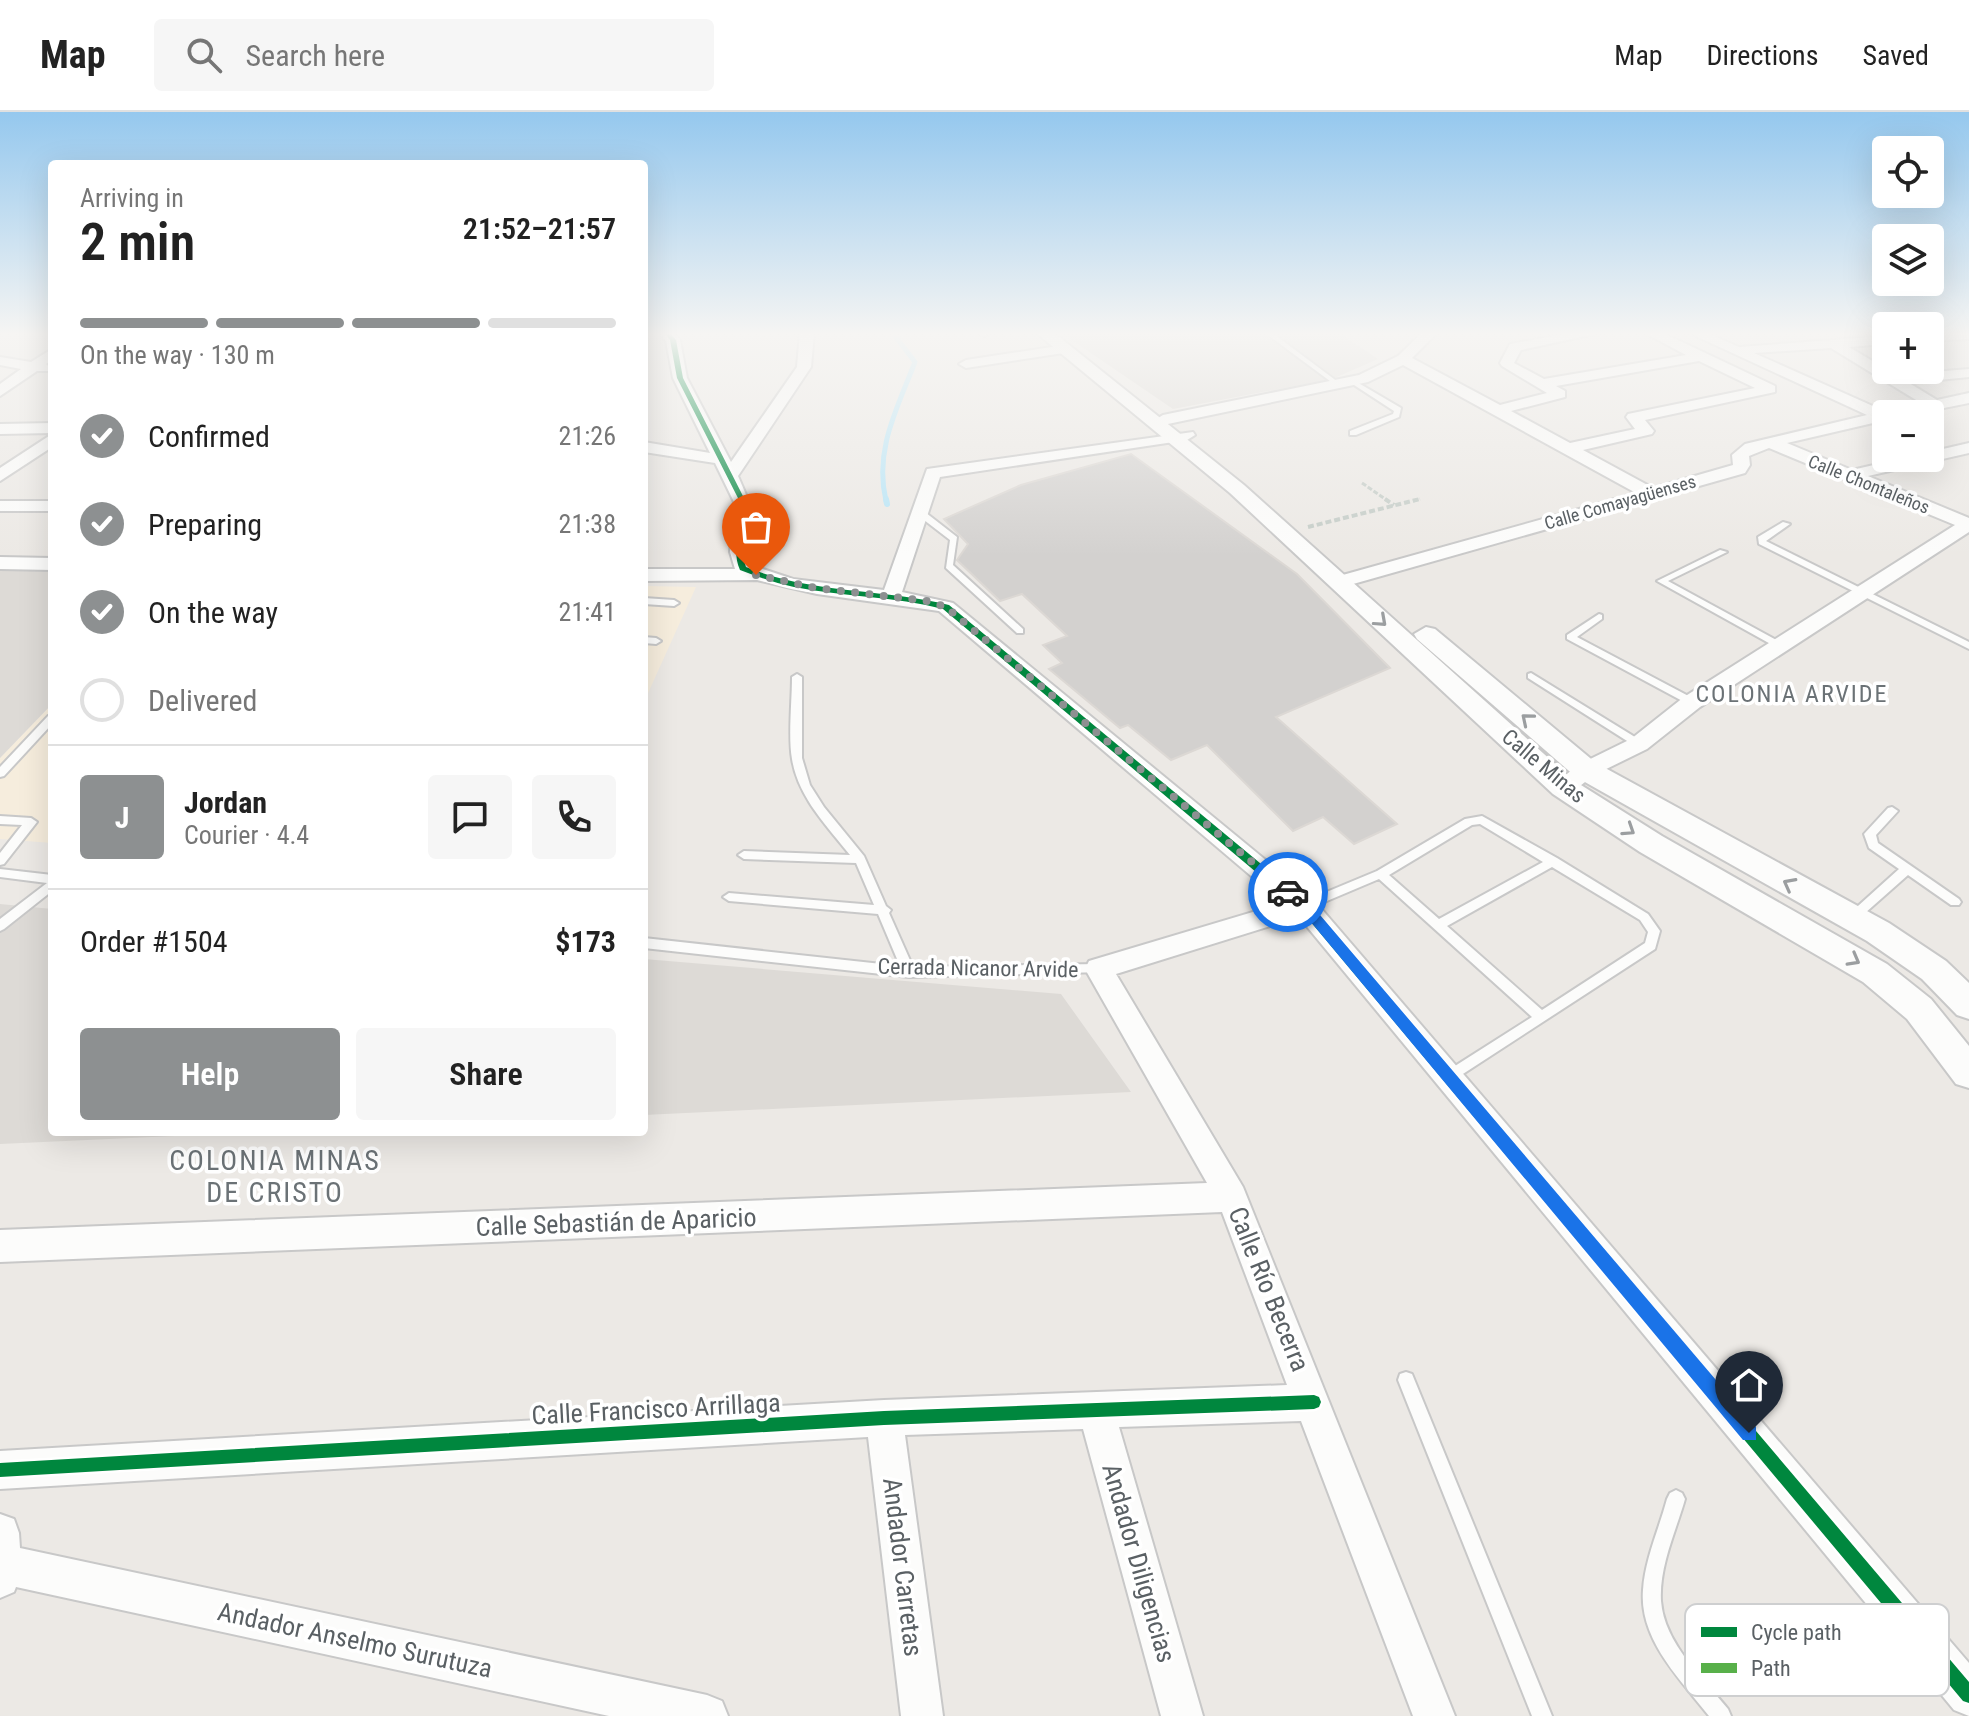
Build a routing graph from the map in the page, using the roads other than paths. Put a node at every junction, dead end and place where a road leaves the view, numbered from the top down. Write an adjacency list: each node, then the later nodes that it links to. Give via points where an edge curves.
1 (694, 407): 21 (street)
2 (777, 407): 23 (street)
3 (1144, 407): 11 (street, Calle Minas)
4 (1250, 407): 11 (street)
5 (1392, 407): 14 (lane, via 1398,410 1396,415)
6 (1493, 407): 9 (street)
7 (1512, 407): 9 (street)
8 (1684, 407): 18 (street, via 1634,417 1646,431)
9 (1499, 410): 18 (street)
10 (1872, 418): 16 (street, Calle Comayagüenses)
11 (1168, 426): 29 (street, via 940,470 929,478); 37 (street, Calle Minas); 37 (street, Calle Minas, via 1256,486 1304,528)
12 (48, 428): 13 (street)
13 (0, 429)
14 (1353, 433)
15 (48, 442): 24 (street)
16 (1770, 442): 25 (street, Calle Chontaleños); 26 (street, Calle Comayagüenses, via 1743,451 1739,469)
17 (648, 448): 21 (street)
18 (1569, 448): 26 (street)
19 (1969, 448): 20 (street)
20 (1944, 454)
21 (719, 459): 23 (street)
22 (1872, 471): 25 (street)
23 (730, 475): 36 (street, via 746,512 738,560)
24 (0, 476)
25 (1848, 476): 31 (street, Calle Chontaleños)
26 (1650, 493): 37 (street, Calle Comayagüenses)
27 (0, 506): 28 (street)
28 (48, 506)
29 (918, 511): 39 (street); 43 (lane, via 954,539 949,566)
30 (1786, 524): 38 (lane, via 1762,542)
31 (1969, 524): 38 (street)
32 (1723, 552): 46 (lane, via 1661,581)
33 (0, 563): 34 (street)
34 (48, 564)
35 (648, 575): 36 (street)
36 (756, 575): 39 (street)
37 (1349, 579): 54 (street, Calle Minas)
38 (1860, 593): 46 (street); 47 (lane)
39 (891, 597): 68 (street, via 946,607)
40 (648, 601): 41 (lane)
41 (674, 603)
42 (1599, 617): 50 (lane, via 1570,637)
43 (1020, 631)
44 (648, 640): 45 (lane)
45 (656, 641)
46 (1779, 645): 50 (street)
47 (1969, 646)
48 (1531, 676): 52 (lane)
49 (797, 677): 58 (lane, via 797,758 805,785)
50 (1692, 702): 52 (street)
51 (48, 722): 53 (lane)
52 (1639, 744): 54 (street)
53 (0, 773)
54 (1575, 778): 70 (street, Calle Minas, one-way to 54); 73 (street, Calle Minas, one-way to 73, via 1651,844)
55 (1892, 811): 61 (lane, via 1869,839)
56 (0, 820): 59 (lane, via 31,822)
57 (744, 855): 58 (lane)
58 (860, 859): 69 (lane)
59 (0, 861)
60 (1553, 861): 63 (lane, via 1482,820 1469,822); 71 (lane); 78 (lane, via 1644,917 1654,931 1651,946)
61 (1906, 870): 67 (lane); 70 (lane)
62 (0, 873): 64 (lane)
63 (1381, 874): 68 (lane); 71 (lane)
64 (48, 879)
65 (48, 888): 72 (lane)
66 (729, 897): 69 (lane)
67 (1955, 902)
68 (1304, 906): 75 (street, Cerrada Nicanor Arvide); 80 (street)
69 (885, 910): 76 (lane)
70 (1852, 918): 73 (street); 77 (street, Calle Minas, via 1916,956)
71 (1438, 925): 78 (lane)
72 (0, 926)
73 (1817, 940): 79 (street, Calle Minas, one-way to 79, via 1875,973 1919,1009)
74 (648, 943): 76 (lane, Cerrada Nicanor Arvide)
75 (1099, 969): 76 (lane, Cerrada Nicanor Arvide); 81 (street, Calle Río Becerra)
76 (909, 972)
77 (1969, 1005)
78 (1541, 1017): 80 (lane)
79 (1969, 1073)
80 (1449, 1077): 90 (street)
81 (1232, 1197): 82 (street, Calle Sebastián de Aparicio); 84 (street, Calle Río Becerra)
82 (0, 1246)
83 (1406, 1380): 99 (lane)
84 (1314, 1402): 85 (street, Calle Francisco Arrillaga); 98 (street, Calle Río Becerra)
85 (1096, 1411): 86 (street, Calle Francisco Arrillaga); 97 (street, Andador Diligencias)
86 (884, 1418): 87 (street, Calle Francisco Arrillaga); 96 (street, Andador Carretas)
87 (0, 1470)
88 (1676, 1499): 91 (lane, via 1652,1602 1659,1627)
89 (1, 1558): 95 (street, Andador Anselmo Surutuza)
90 (1892, 1604)
91 (1685, 1668)
92 (1949, 1671): 93 (street)
93 (1969, 1695)
94 (1706, 1696): 100 (lane)
95 (707, 1716)
96 (922, 1716)
97 (1182, 1716)
98 (1434, 1716)
99 (1542, 1716)
100 (1721, 1716)

